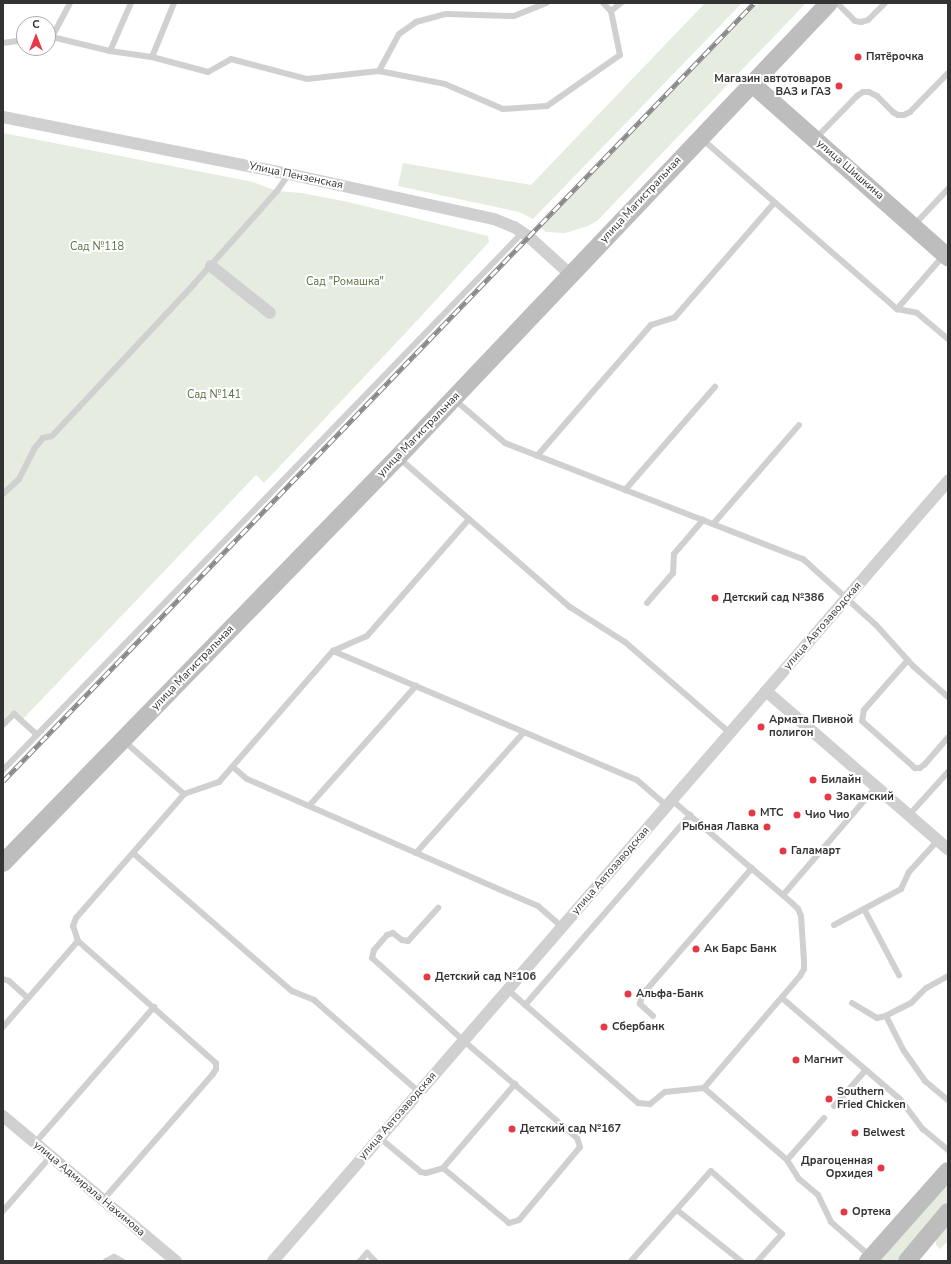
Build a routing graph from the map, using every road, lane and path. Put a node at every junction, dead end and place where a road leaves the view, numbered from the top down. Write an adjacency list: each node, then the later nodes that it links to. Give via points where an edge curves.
1 (70, 3): 11 (lane)
2 (131, 3): 15 (lane)
3 (174, 3): 16 (lane)
4 (546, 3): 17 (lane, via 514,16 446,14 416,22 399,34)
5 (603, 3): 10 (lane)
6 (621, 3): 10 (lane)
7 (829, 3): 19 (main road, улица Магистральная)
8 (837, 3): 9 (lane, via 855,21 861,22 868,20)
9 (885, 3)
10 (611, 11): 17 (lane, via 620,55 547,106 503,108 445,84)
11 (56, 27)
12 (56, 38): 15 (lane)
13 (16, 41): 14 (lane)
14 (3, 43)
15 (110, 51): 16 (lane)
16 (152, 57): 17 (lane, via 208,72 231,60 308,79)
17 (379, 71)
18 (948, 73): 22 (lane, via 904,115 898,115 877,96 863,92)
19 (751, 83): 21 (main road, улица Магистральная); 22 (main road, улица Шишкина)
20 (3, 116): 23 (street, Улица Пензенская)
21 (700, 138): 25 (lane); 30 (main road, улица Магистральная)
22 (815, 139): 26 (main road, улица Шишкина)
23 (289, 174): 27 (street, Улица Пензенская, via 494,219); 29 (lane)
24 (948, 189): 26 (lane)
25 (774, 202): 31 (lane); 37 (lane, via 675,317 651,325)
26 (913, 226): 28 (main road, улица Шишкина)
27 (523, 232): 30 (street, Улица Пензенская); 55 (lane)
28 (946, 255): 31 (lane)
29 (211, 266): 32 (street); 41 (lane, via 52,436 43,438 34,449 19,479)
30 (571, 275): 35 (main road, улица Магистральная)
31 (897, 309): 33 (lane, via 917,313)
32 (270, 313)
33 (948, 339)
34 (714, 387): 40 (lane)
35 (454, 399): 37 (lane, via 505,443); 38 (main road, улица Магистральная)
36 (800, 425): 44 (lane)
37 (537, 456): 40 (lane)
38 (398, 457): 42 (lane); 57 (main road, улица Магистральная)
39 (948, 481): 45 (street, улица Автозаводская)
40 (625, 490): 43 (lane)
41 (3, 494)
42 (469, 519): 47 (lane, via 367,636); 54 (lane, via 570,607 625,642)
43 (703, 520): 44 (lane); 46 (lane, via 677,549 674,554 673,572)
44 (713, 524): 45 (lane, via 804,559)
45 (846, 598): 48 (lane, via 889,637); 50 (street, улица Автозаводская)
46 (647, 603)
47 (333, 651): 49 (lane); 58 (lane)
48 (908, 660): 51 (lane); 56 (lane, via 864,710 862,721 915,768 925,764)
49 (416, 686): 53 (lane); 64 (lane)
50 (766, 691): 54 (street, улица Автозаводская); 61 (street)
51 (948, 697)
52 (3, 725): 55 (lane, via 14,714)
53 (524, 732): 63 (lane, via 637,780); 70 (lane)
54 (730, 733): 63 (street, улица Автозаводская)
55 (37, 735): 59 (lane)
56 (948, 738)
57 (122, 740): 62 (lane); 71 (main road, улица Магистральная)
58 (232, 767): 62 (lane, via 219,782); 64 (lane, via 247,779)
59 (3, 770)
60 (948, 772): 66 (lane)
61 (876, 787): 66 (street); 73 (lane)
62 (184, 794): 69 (lane)
63 (670, 803): 65 (lane); 77 (street, улица Автозаводская)
64 (309, 806): 70 (lane)
65 (690, 815): 72 (lane); 86 (lane)
66 (909, 815): 67 (street)
67 (938, 840): 68 (street); 75 (lane, via 909,872 901,889)
68 (948, 849)
69 (133, 853): 78 (lane, via 74,922); 95 (lane, via 292,991 314,1000)
70 (416, 853): 77 (lane, via 538,906)
71 (3, 863)
72 (752, 868): 73 (lane); 88 (lane, via 642,996 640,1004)
73 (783, 895): 84 (lane, via 798,908 801,916 804,969)
74 (438, 908): 91 (lane, via 408,941 393,934 387,935 374,950 372,958)
75 (864, 909): 76 (lane); 79 (lane)
76 (834, 925)
77 (562, 927): 82 (street, улица Автозаводская)
78 (78, 941): 83 (lane); 87 (lane)
79 (899, 976)
80 (948, 976): 89 (lane, via 926,988 911,1003)
81 (3, 979): 83 (lane, via 9,981)
82 (508, 990): 86 (lane); 91 (street, улица Автозаводская)
83 (28, 998): 90 (lane)
84 (782, 998): 92 (lane); 94 (lane)
85 (852, 1003): 89 (lane, via 877,1018)
86 (525, 1005): 94 (lane, via 638,1103 650,1104 665,1092)
87 (154, 1007): 101 (lane); 107 (lane, via 212,1058 216,1063 216,1069)
88 (653, 1016)
89 (886, 1016): 96 (lane, via 904,1051 925,1081)
90 (3, 1027)
91 (464, 1041): 93 (lane); 95 (street, улица Автозаводская)
92 (866, 1070): 97 (lane); 102 (lane, via 900,1099 923,1129)
93 (515, 1084): 105 (lane); 105 (lane, via 580,1143 578,1151 519,1220 509,1223)
94 (704, 1088): 104 (lane)
95 (419, 1092): 100 (street, улица Автозаводская)
96 (948, 1100)
97 (834, 1106)
98 (3, 1116): 101 (street, улица Адмирала Нахимова)
99 (824, 1118): 104 (lane)
100 (380, 1138): 105 (lane, via 421,1172); 115 (street, улица Автозаводская)
101 (35, 1144): 103 (street, улица Адмирала Нахимова)
102 (948, 1150)
103 (51, 1156): 107 (street, улица Адмирала Нахимова); 109 (lane)
104 (787, 1160): 111 (lane, via 800,1179 818,1196 831,1222)
105 (443, 1168)
106 (948, 1171): 111 (main road)
107 (103, 1200): 114 (street, улица Адмирала Нахимова)
108 (677, 1210): 118 (lane); 119 (lane); 120 (lane, via 711,1171 782,1234)
109 (3, 1211)
110 (948, 1212): 121 (main road)
111 (869, 1259)
112 (106, 1261): 113 (lane, via 114,1257)
113 (122, 1261)
114 (174, 1261)
115 (273, 1261)
116 (360, 1261): 117 (lane, via 367,1253)
117 (375, 1261)
118 (631, 1261)
119 (741, 1261)
120 (758, 1261)
121 (907, 1261)

